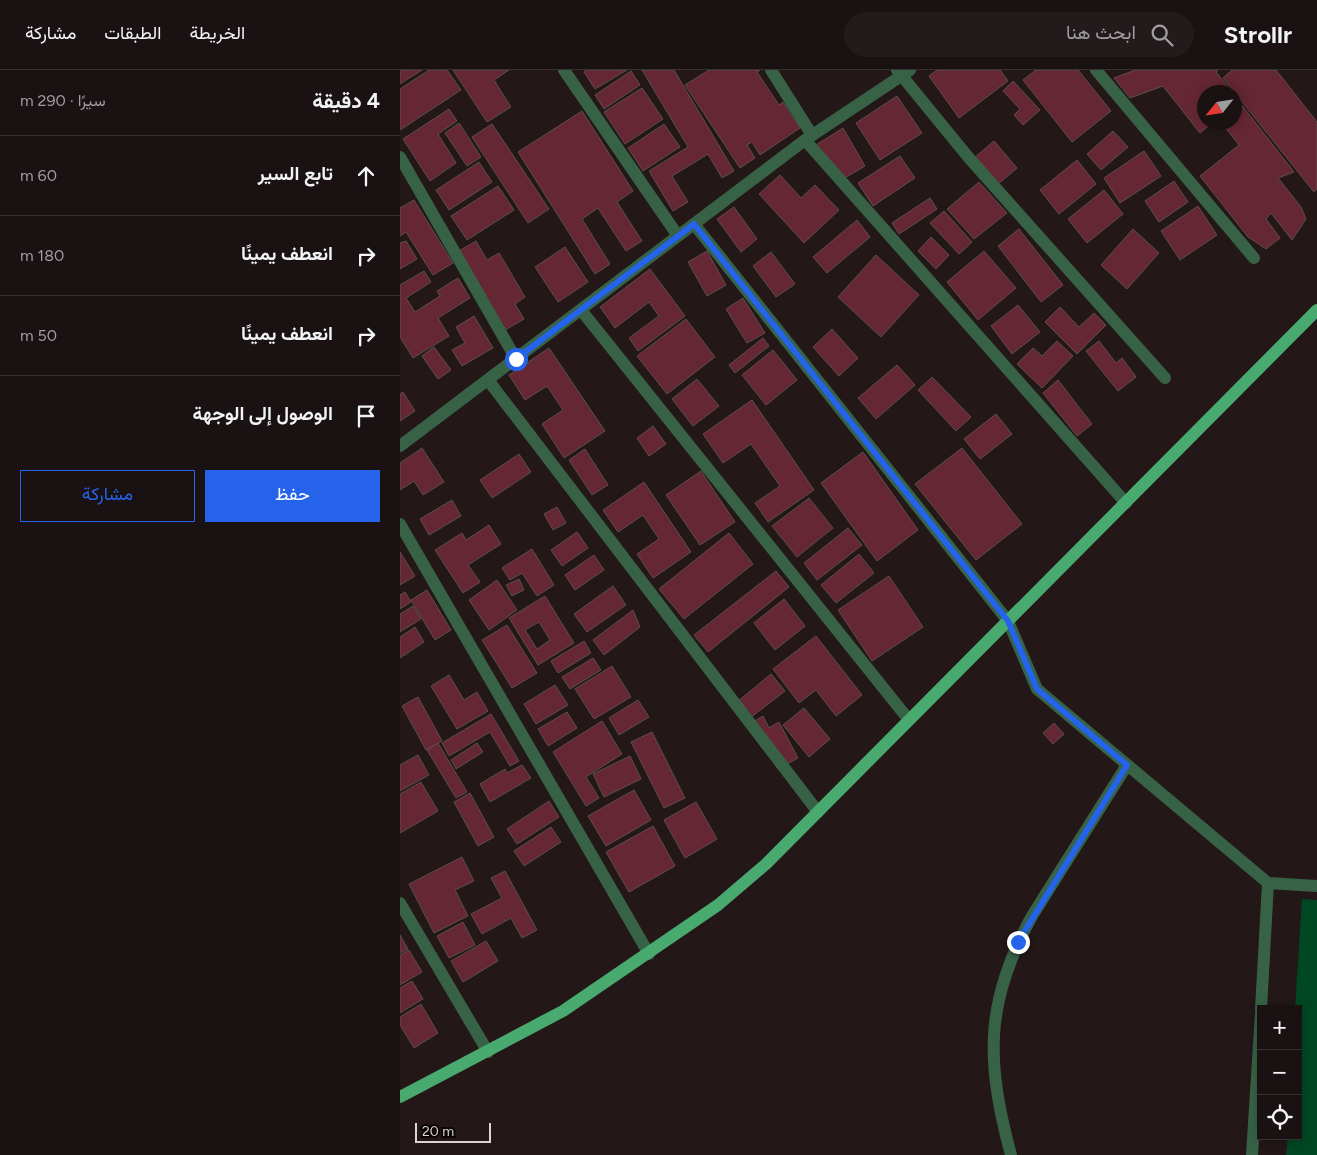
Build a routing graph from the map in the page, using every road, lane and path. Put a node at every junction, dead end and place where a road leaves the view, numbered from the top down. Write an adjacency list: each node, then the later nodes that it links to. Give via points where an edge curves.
1 (564, 70): 8 (street)
2 (771, 70): 5 (street)
3 (1096, 70): 9 (street)
4 (903, 72): 5 (street); 13 (street, via 969,158)
5 (809, 138): 7 (street); 16 (street)
6 (400, 158): 12 (street)
7 (694, 224): 8 (street); 18 (street)
8 (678, 236): 10 (street)
9 (1254, 258)
10 (581, 310): 12 (street); 19 (street)
11 (1317, 310): 16 (main road)
12 (516, 359): 14 (street)
13 (1165, 378)
14 (488, 380): 15 (street); 21 (street)
15 (400, 446)
16 (1126, 503): 18 (main road)
17 (400, 524): 25 (street)
18 (1008, 621): 19 (main road); 20 (street, via 1037,689)
19 (909, 720): 21 (main road)
20 (1127, 765): 22 (street); 30 (street, via 1032,916 1007,969 994,1026 993,1055 1000,1113)
21 (818, 812): 25 (main road, via 766,864 718,905)
22 (1268, 883): 23 (street); 26 (street)
23 (1317, 886)
24 (400, 903): 28 (street)
25 (649, 954): 28 (main road, via 563,1011)
26 (1261, 1005)
27 (1259, 1050): 31 (street)
28 (488, 1052): 29 (main road)
29 (400, 1097)
30 (1011, 1155)
31 (1252, 1155)

